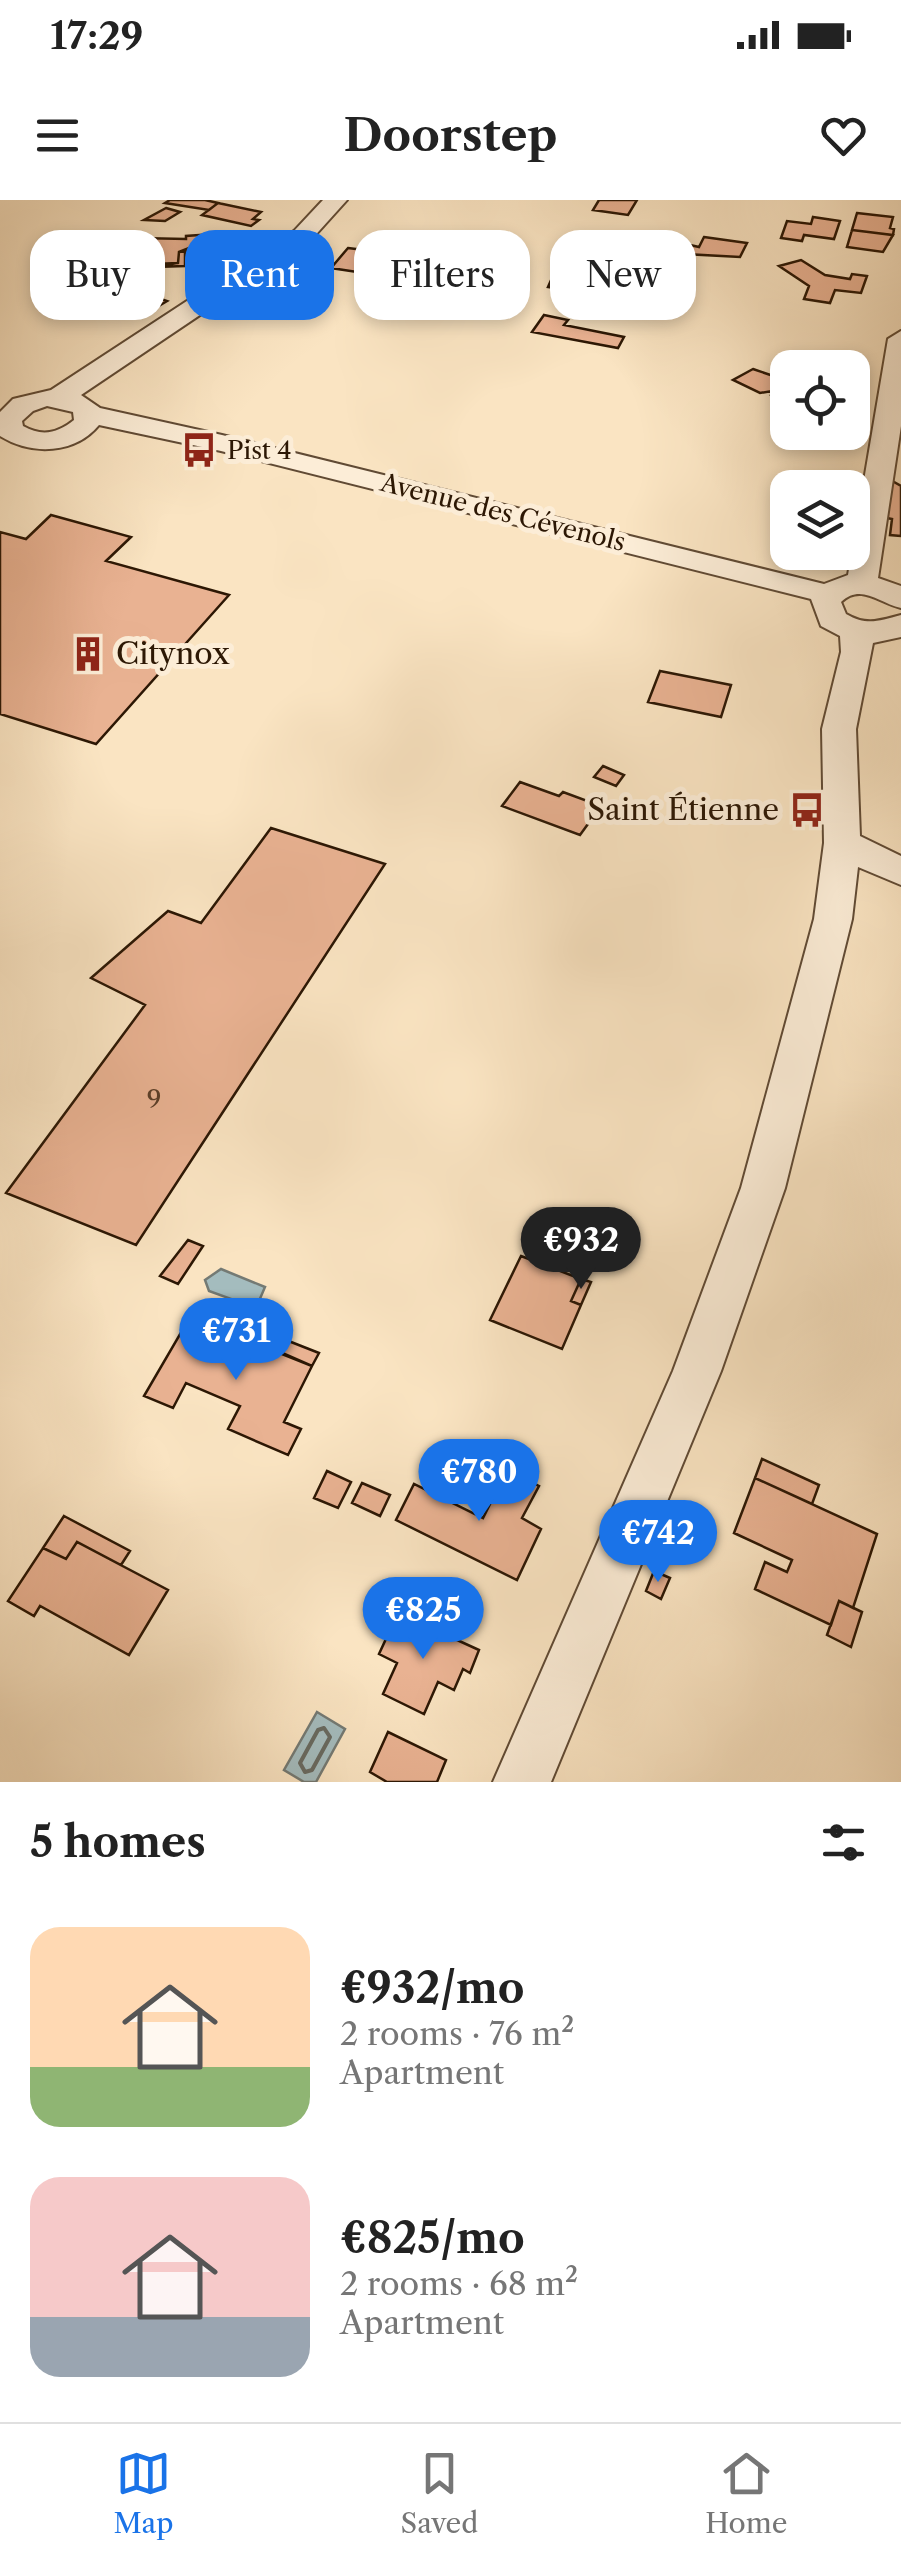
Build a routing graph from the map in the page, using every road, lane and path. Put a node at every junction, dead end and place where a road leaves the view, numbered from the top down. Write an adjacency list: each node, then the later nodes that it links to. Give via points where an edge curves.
1 (336, 200): 3 (street, via 302,236)
2 (901, 339): 5 (street)
3 (14, 415): 4 (street, Avenue des Cévenols); 4 (street, via 79,403)
4 (66, 438): 6 (street, Avenue des Cévenols, via 176,434 222,442)
5 (888, 590): 6 (street, via 848,584)
6 (828, 594): 8 (street, via 826,611)
7 (901, 625): 8 (street, via 885,633)
8 (856, 632): 9 (street, via 839,729)
9 (842, 843): 10 (street); 11 (street, via 833,919 763,1188 697,1371)
10 (901, 872)
11 (522, 1782)

